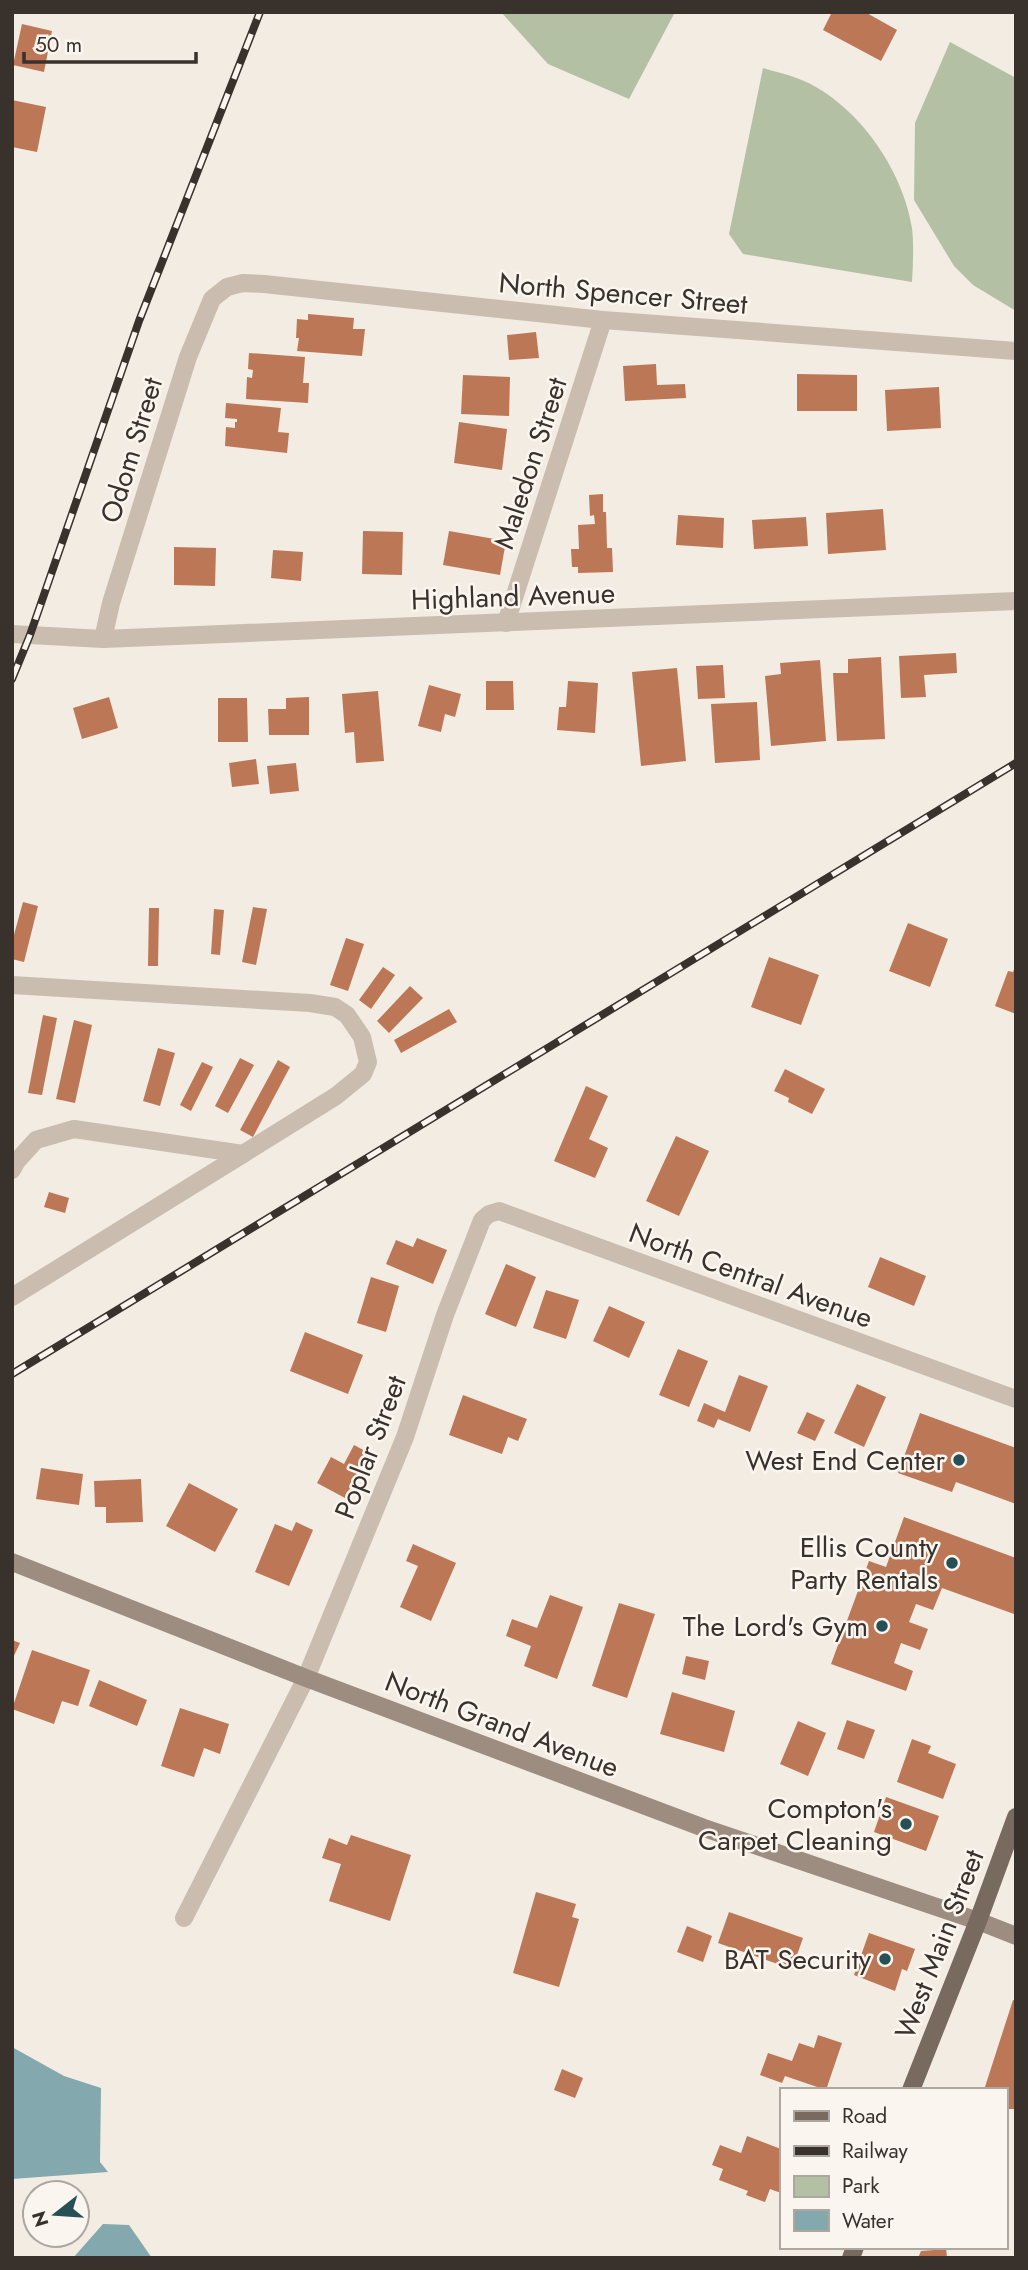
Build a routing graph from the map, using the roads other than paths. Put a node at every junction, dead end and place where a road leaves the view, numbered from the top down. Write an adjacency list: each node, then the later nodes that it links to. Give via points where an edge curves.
1 (227, 287): 2 (street, North Spencer Street, via 264,284); 7 (street, Odom Street, via 212,299 188,357)
2 (603, 320): 3 (street, North Spencer Street); 5 (street, Maledon Street)
3 (1016, 351)
4 (1016, 601): 5 (street, Highland Avenue)
5 (506, 623): 7 (street, Highland Avenue)
6 (12, 634): 7 (street, Highland Avenue)
7 (103, 639)
8 (12, 985): 9 (street, via 335,1007 362,1037 368,1062 363,1074)
9 (243, 1154): 10 (street, via 74,1129 36,1140); 12 (street)
10 (12, 1170)
11 (477, 1233): 13 (street, North Central Avenue, via 482,1220 499,1211); 15 (street, Poplar Street, via 405,1437)
12 (12, 1297)
13 (1016, 1399)
14 (12, 1562): 15 (main road, North Grand Avenue)
15 (306, 1678): 17 (street, Poplar Street); 18 (main road, North Grand Avenue, via 704,1828)
16 (1016, 1817): 18 (main road, West Main Street)
17 (184, 1918)
18 (978, 1921): 19 (main road, North Grand Avenue); 20 (main road, West Main Street)
19 (1016, 1936)
20 (912, 2088)

